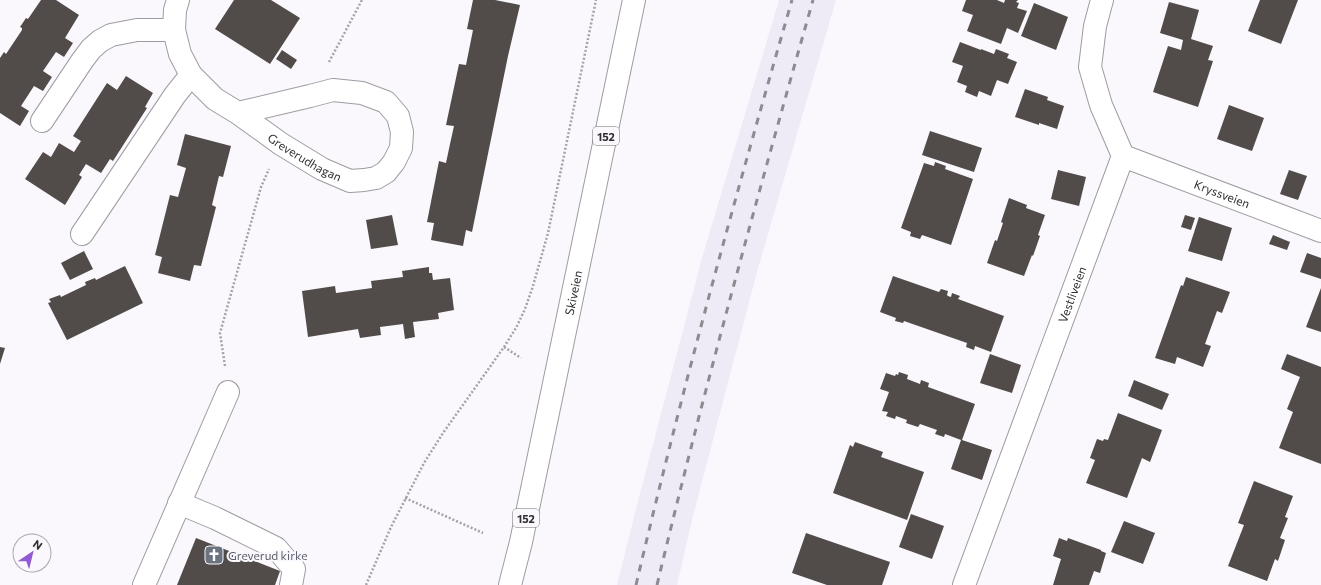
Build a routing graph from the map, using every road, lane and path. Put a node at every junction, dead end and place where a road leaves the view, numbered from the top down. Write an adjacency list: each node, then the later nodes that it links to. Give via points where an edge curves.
1 (178, 0): 6 (street, Greverudhagan)
2 (362, 0): 8 (path)
3 (596, 0): 15 (path, via 541,262 525,309)
4 (634, 0): 24 (street, Skiveien / 152)
5 (1102, 0): 12 (street, via 1095,26 1090,67)
6 (174, 30): 7 (street, Greverudhagan, via 180,54); 10 (street, via 137,30 116,34 100,41 82,61)
7 (191, 75): 9 (street, Greverudhagan, via 215,99); 14 (street)
8 (310, 96): 9 (street, Greverudhagan); 11 (street, Greverudhagan, via 333,90 362,93 386,102 398,116 402,132 401,148 394,162 386,172 376,178 350,180 322,169)
9 (238, 113): 11 (street, Greverudhagan)
10 (42, 121)
11 (281, 144): 17 (path, via 261,187 220,333)
12 (1122, 156): 13 (street, Kryssveien); 25 (street, Vestliveien)
13 (1321, 231)
14 (82, 234)
15 (504, 347): 16 (path); 18 (path, via 439,439)
16 (521, 358)
17 (228, 392): 19 (street)
18 (405, 498): 20 (path); 23 (path)
19 (179, 503): 21 (street); 22 (street, via 276,548 294,569)
20 (483, 533)
21 (144, 585)
22 (291, 585)
23 (366, 585)
24 (510, 585)
25 (964, 585)

